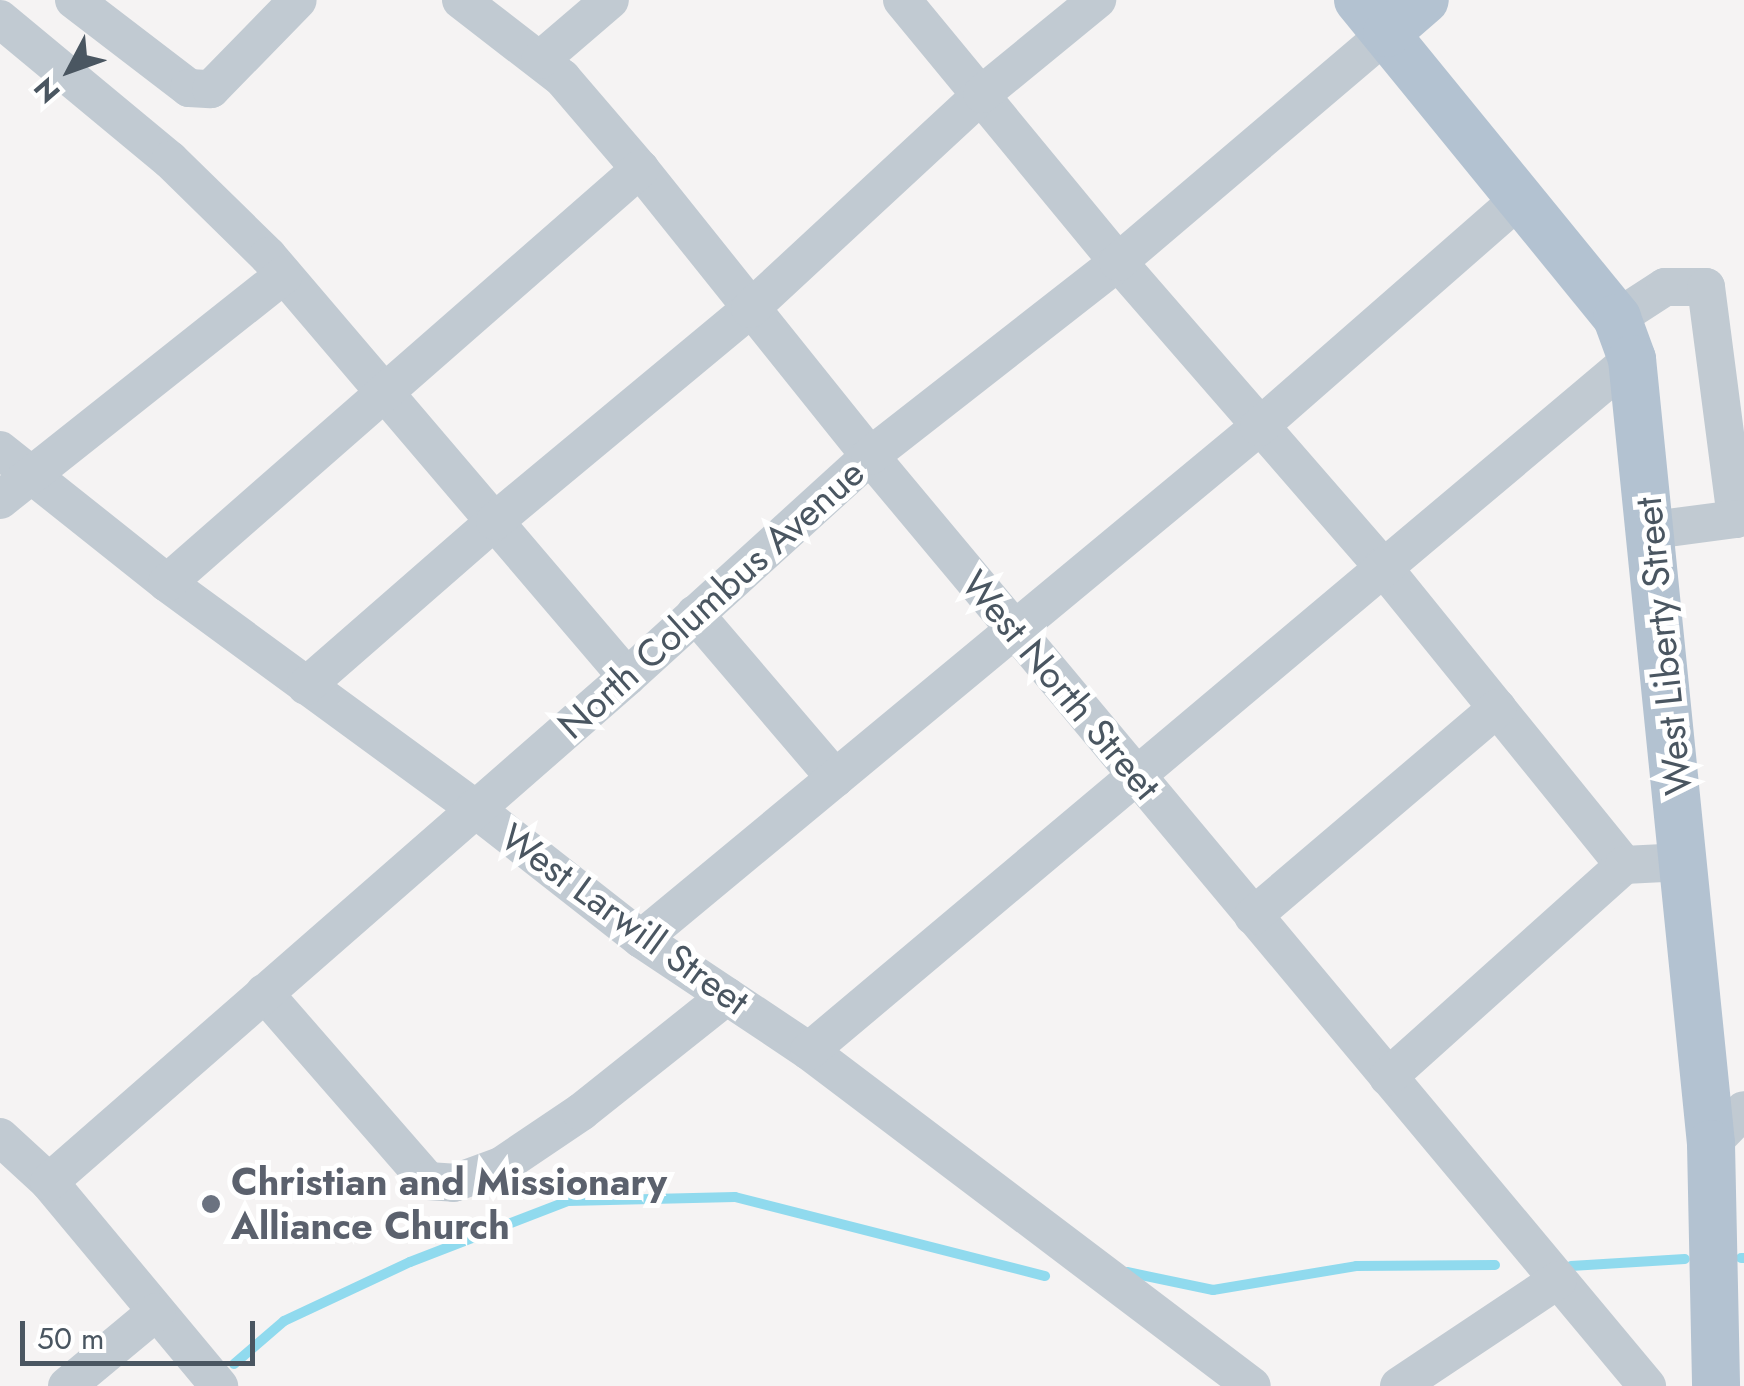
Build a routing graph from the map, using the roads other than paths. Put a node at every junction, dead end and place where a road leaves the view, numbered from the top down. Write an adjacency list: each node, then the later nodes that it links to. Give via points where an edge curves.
1 (461, 0): 10 (street, West North Street)
2 (902, 0): 11 (street)
3 (1097, 0): 11 (street)
4 (1425, 0): 8 (main road)
5 (607, 1): 10 (street)
6 (78, 2): 7 (street, via 189,88 211,90)
7 (286, 4)
8 (1372, 16): 13 (main road); 14 (street, North Columbus Avenue)
9 (0, 19): 15 (street, via 170,160)
10 (540, 60): 12 (street, West North Street)
11 (982, 94): 14 (street); 16 (street)
12 (640, 169): 16 (street, West North Street); 18 (street)
13 (1519, 199): 17 (main road); 19 (street)
14 (1118, 262): 19 (street); 21 (street, North Columbus Avenue)
15 (284, 275): 18 (street); 22 (street)
16 (750, 309): 21 (street, West North Street); 24 (street)
17 (1624, 338): 25 (main road, West Liberty Street); 25 (street, via 1665,287 1706,287 1736,519); 26 (street)
18 (386, 394): 24 (street); 27 (street)
19 (1259, 427): 26 (street); 29 (street)
20 (0, 450): 22 (street, West Larwill Street)
21 (870, 456): 28 (street, North Columbus Avenue); 29 (street, West North Street)
22 (31, 473): 23 (street); 27 (street, West Larwill Street)
23 (0, 500)
24 (495, 521): 30 (street); 31 (street)
25 (1652, 530): 36 (main road, West Liberty Street)
26 (1382, 566): 32 (street); 33 (street)
27 (167, 582): 31 (street, West Larwill Street)
28 (696, 614): 30 (street, North Columbus Avenue); 34 (street)
29 (1015, 629): 33 (street, West North Street); 34 (street)
30 (627, 676): 35 (street, North Columbus Avenue)
31 (306, 686): 35 (street, West Larwill Street)
32 (1497, 708): 37 (street); 38 (street)
33 (1138, 777): 38 (street, West North Street); 42 (street)
34 (836, 778): 39 (street)
35 (474, 808): 39 (street, West Larwill Street); 40 (street, North Columbus Avenue)
36 (1684, 862): 37 (street); 46 (main road, West Liberty Street)
37 (1624, 865): 43 (street)
38 (1253, 916): 43 (street, West North Street)
39 (641, 938): 41 (street, West Larwill Street)
40 (264, 992): 41 (street, via 428,1180 454,1183 501,1166 581,1112); 47 (street, North Columbus Avenue)
41 (727, 996): 42 (street, West Larwill Street)
42 (809, 1051): 52 (street, West Larwill Street)
43 (1388, 1077): 48 (street, West North Street)
44 (1744, 1110): 46 (street)
45 (0, 1137): 47 (street)
46 (1711, 1144): 55 (main road, West Liberty Street)
47 (49, 1182): 49 (street)
48 (1558, 1280): 53 (street); 54 (street, West North Street)
49 (156, 1312): 50 (street); 51 (street)
50 (67, 1386)
51 (219, 1386)
52 (1252, 1386)
53 (1399, 1386)
54 (1647, 1386)
55 (1716, 1386)

